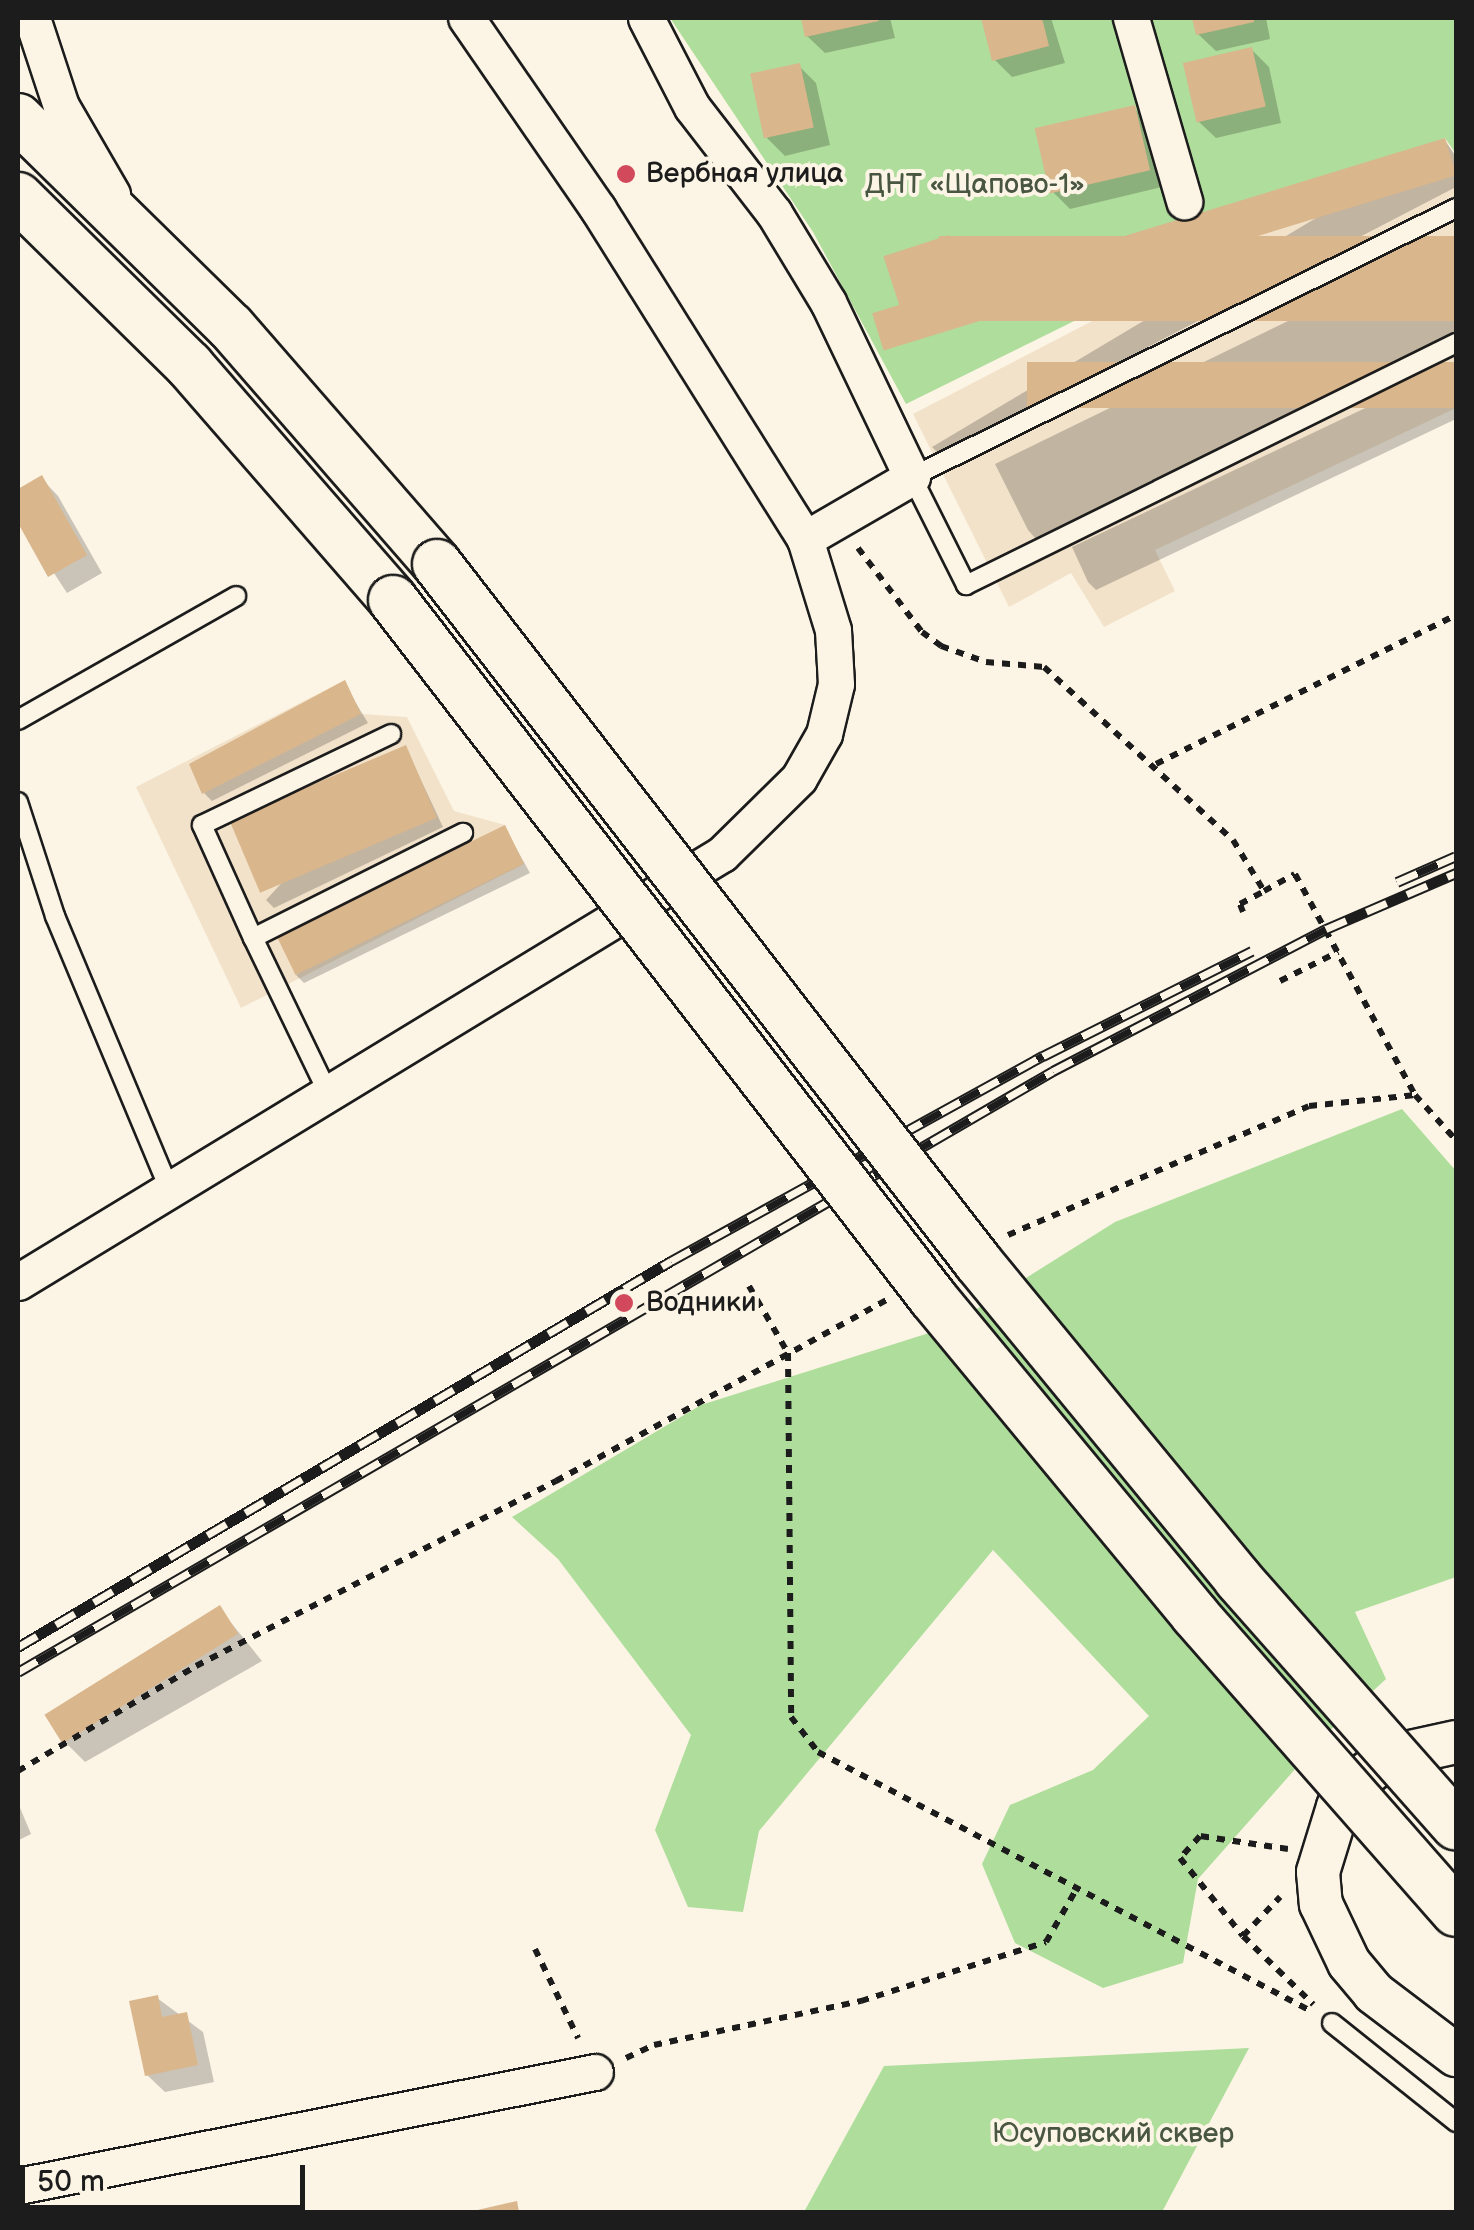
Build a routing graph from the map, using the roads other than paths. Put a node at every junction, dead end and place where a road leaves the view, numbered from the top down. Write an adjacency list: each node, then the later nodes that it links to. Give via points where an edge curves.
1 (32, 18): 9 (street, via 61,106)
2 (466, 18): 12 (street, via 641,276)
3 (646, 18): 11 (street, via 692,107 774,213 828,302)
4 (1132, 18): 7 (street)
5 (18, 118): 9 (main road)
6 (18, 198): 24 (main road, bridge, via 188,365 393,600 933,1298 1195,1616)
7 (1184, 202)
8 (1456, 208): 11 (lane)
9 (130, 225): 23 (main road, bridge, via 244,342 437,564 978,1262 1238,1579)
10 (1456, 343): 11 (lane, via 966,585)
11 (912, 477): 12 (street)
12 (805, 539): 19 (street, via 833,630 836,684 824,734 800,778 722,854)
13 (236, 596): 14 (lane)
14 (18, 720)
15 (391, 734): 18 (lane, via 202,825)
16 (18, 802): 20 (lane, via 69,950)
17 (463, 833): 18 (lane)
18 (253, 938): 19 (lane)
19 (329, 1096): 20 (street)
20 (171, 1193): 21 (street)
21 (18, 1282)
22 (1456, 1742): 26 (street, via 1388,1757 1359,1780 1332,1821 1318,1872 1332,1937 1349,1964 1374,1993)
23 (1456, 1825)
24 (1456, 1912)
25 (1332, 2022): 28 (lane)
26 (1456, 2055)
27 (595, 2072): 29 (street)
28 (1456, 2122)
29 (18, 2186)

